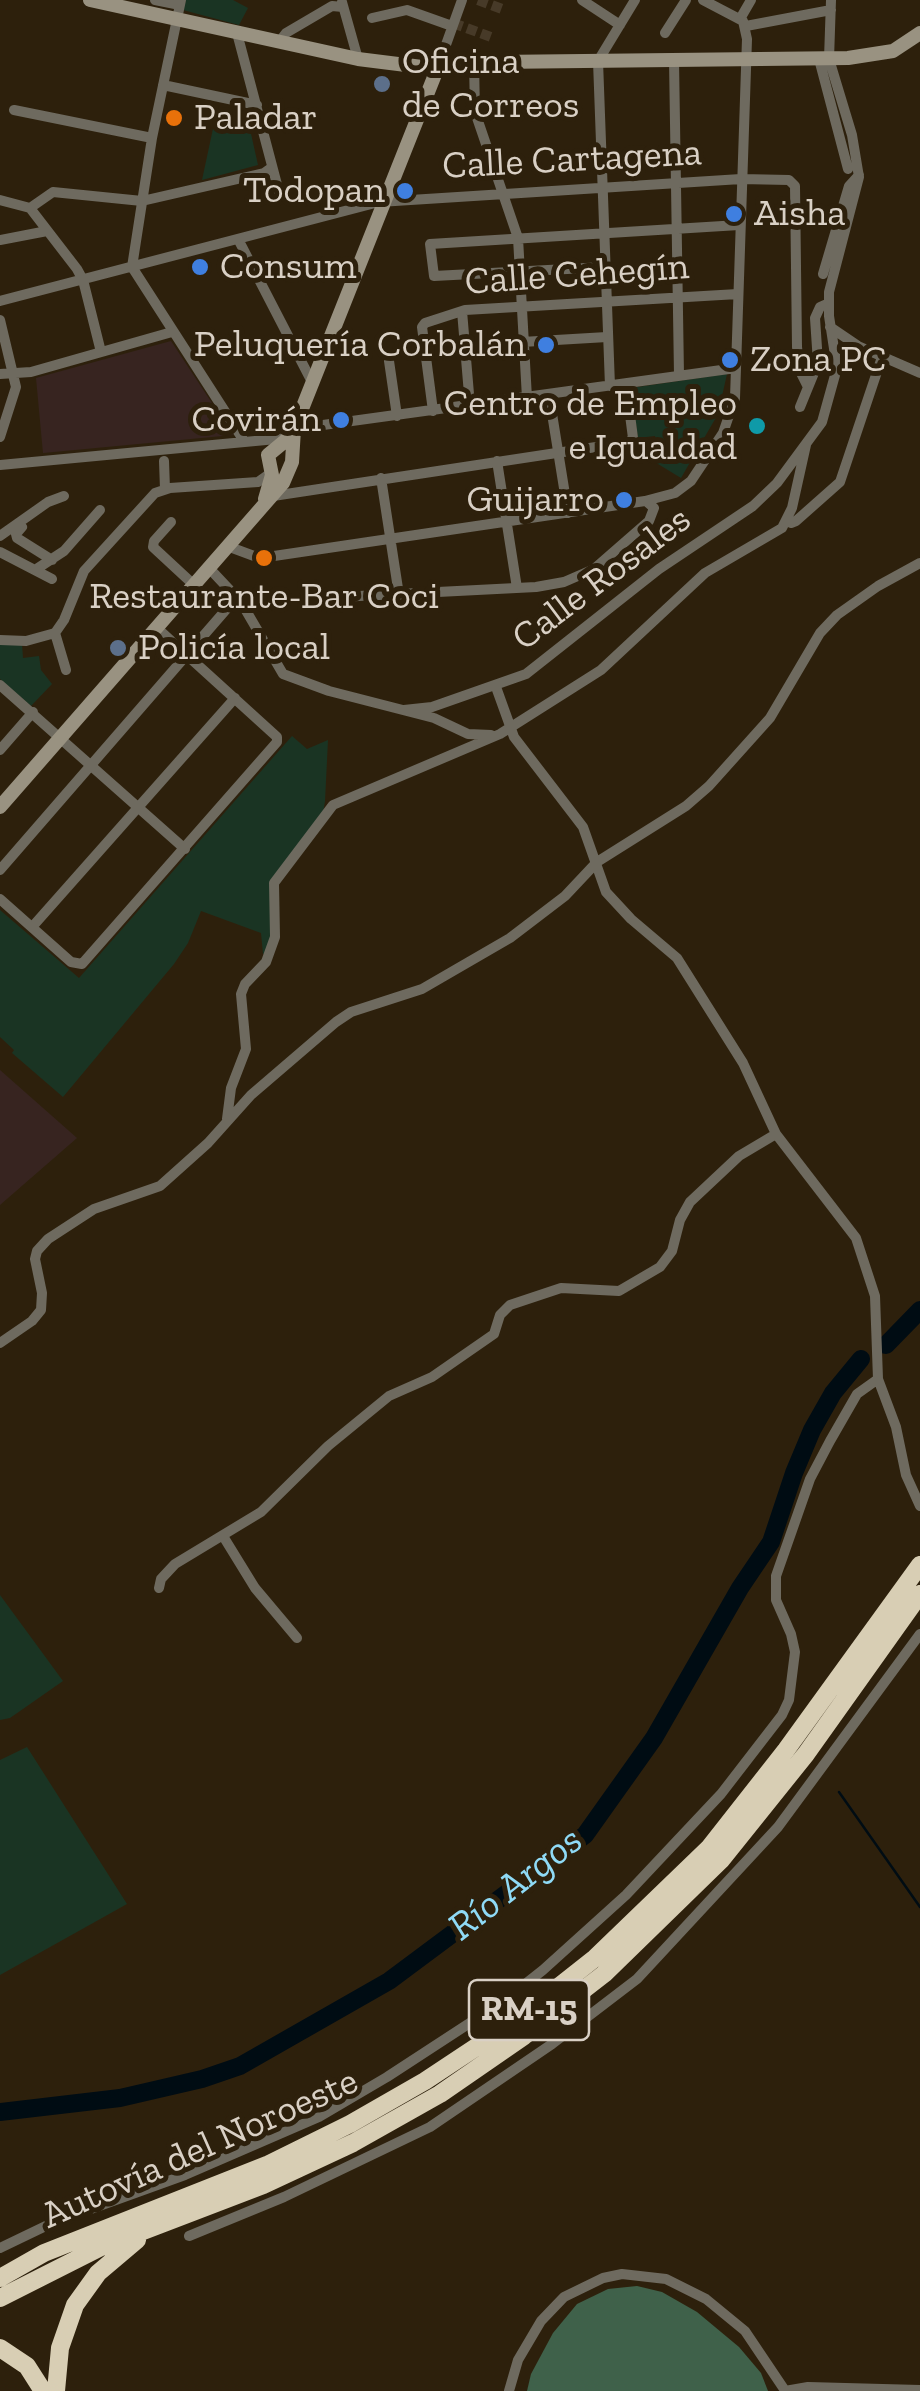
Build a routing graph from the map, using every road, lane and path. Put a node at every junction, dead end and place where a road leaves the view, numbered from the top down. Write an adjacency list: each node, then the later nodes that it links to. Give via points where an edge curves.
1 (90, 0): 11 (street)
2 (155, 0): 11 (street)
3 (462, 0): 15 (street)
4 (582, 0): 14 (street)
5 (635, 0): 14 (street)
6 (686, 0): 16 (street)
7 (703, 0): 13 (street)
8 (751, 0): 13 (street)
9 (342, 4): 20 (street); 23 (street)
10 (831, 5): 13 (street); 25 (street)
11 (179, 8): 17 (street); 31 (street)
12 (372, 18): 15 (street, via 407,10)
13 (743, 23): 24 (street)
14 (620, 25): 26 (street)
15 (452, 26): 21 (street)
16 (665, 32)
17 (236, 33): 19 (street); 22 (street)
18 (920, 33): 25 (street, via 894,51)
19 (263, 38): 20 (street); 22 (street, via 246,42)
20 (280, 42): 23 (street)
21 (446, 42): 28 (street, via 449,56); 30 (street)
22 (242, 54): 33 (street)
23 (358, 59): 29 (street)
24 (744, 59): 25 (street); 27 (street); 39 (street)
25 (824, 59): 37 (street, via 852,135)
26 (598, 60): 27 (street); 28 (street); 41 (street)
27 (674, 60): 40 (street)
28 (467, 63): 30 (street); 43 (street)
29 (404, 66): 30 (street); 32 (street, via 424,79)
30 (438, 67): 32 (street)
31 (163, 85): 33 (street); 35 (street)
32 (426, 98): 38 (street)
33 (257, 105): 36 (street)
34 (14, 110): 35 (street)
35 (152, 138): 46 (street)
36 (272, 168): 42 (street); 46 (street)
37 (853, 172): 61 (street); 67 (street, via 858,188)
38 (394, 176): 45 (street, via 396,194); 47 (street)
39 (741, 180): 40 (street, Calle Cartagena); 50 (street); 85 (street, Calle Cartagena, via 789,180 795,186 797,347)
40 (675, 184): 41 (street, Calle Cartagena); 51 (street)
41 (602, 190): 43 (street, Calle Cartagena); 54 (street)
42 (279, 192)
43 (502, 196): 45 (street, Calle Cartagena); 55 (street)
44 (0, 200): 49 (street)
45 (408, 200): 47 (street, Calle Cartagena)
46 (142, 201): 49 (street, via 54,192); 58 (street)
47 (384, 202): 48 (street, Calle Cartagena); 53 (street)
48 (357, 207): 53 (street, via 371,214); 57 (street, Calle Cartagena)
49 (30, 208): 52 (street)
50 (740, 225): 51 (street); 63 (street)
51 (676, 228): 54 (street); 64 (street)
52 (47, 231): 56 (street); 62 (street)
53 (372, 231): 83 (street)
54 (604, 232): 55 (street); 59 (street)
55 (518, 238): 60 (street); 60 (street, via 430,244 434,276)
56 (0, 240)
57 (238, 240): 58 (street, Calle Cartagena); 83 (street)
58 (132, 267): 62 (street, Calle Cartagena); 72 (street)
59 (605, 267): 60 (street); 66 (street)
60 (520, 272): 68 (street)
61 (823, 274)
62 (83, 280): 65 (street, Calle Cartagena); 75 (street)
63 (738, 294): 64 (street, Calle Cehegín); 78 (street)
64 (677, 298): 66 (street, Calle Cehegín); 82 (street)
65 (0, 301)
66 (606, 302): 68 (street, Calle Cehegín); 73 (street)
67 (828, 303): 71 (street); 85 (street, via 814,318 818,363)
68 (521, 307): 69 (street, Calle Cehegín); 74 (street)
69 (462, 311): 89 (street); 91 (street, Calle Cehegín, via 422,324)
70 (0, 320): 81 (street)
71 (830, 327): 76 (street); 96 (street, via 836,378 826,414)
72 (172, 332): 75 (street); 95 (street)
73 (607, 337): 74 (street); 86 (street)
74 (522, 342): 88 (street)
75 (101, 352): 81 (street)
76 (882, 357): 79 (street); 110 (street, via 840,482 796,521)
77 (389, 361): 92 (street)
78 (736, 368): 82 (street); 107 (street, via 735,398 702,466 683,488)
79 (920, 373)
80 (0, 374): 81 (street)
81 (14, 374): 93 (street, via 16,393)
82 (680, 375): 84 (street)
83 (312, 382): 94 (street)
84 (626, 384): 86 (street); 97 (street, via 632,441)
85 (807, 385): 90 (street)
86 (610, 386): 87 (street)
87 (549, 395): 88 (street); 97 (street)
88 (528, 398): 89 (street)
89 (470, 406): 91 (street)
90 (800, 407)
91 (433, 411): 92 (street)
92 (397, 416): 94 (street)
93 (0, 437)
94 (279, 439): 95 (street); 100 (street); 102 (street, via 268,455)
95 (244, 440): 101 (street)
96 (806, 445): 110 (street); 133 (street, Calle Rosales, via 753,506 658,568 526,674)
97 (558, 452): 99 (street); 109 (street)
98 (164, 460): 104 (street)
99 (497, 460): 103 (street); 112 (street)
100 (291, 462): 102 (street, via 281,472); 105 (street)
101 (0, 465)
102 (270, 469): 104 (street, via 258,482); 105 (street); 105 (street)
103 (381, 478): 105 (street); 115 (street)
104 (165, 489): 128 (street, via 149,498 84,571)
105 (273, 494): 116 (street)
106 (64, 496): 113 (street)
107 (645, 501): 109 (street); 124 (street, via 654,508 649,521 594,569 564,582)
108 (100, 510): 118 (street)
109 (568, 513): 112 (street)
110 (788, 519): 140 (street, via 705,573 600,670)
111 (171, 522): 123 (street, via 153,547)
112 (506, 522): 115 (street); 124 (street)
113 (19, 525): 114 (street); 118 (street, via 18,538)
114 (0, 536)
115 (390, 539): 116 (street, via 274,556); 125 (street)
116 (227, 546): 120 (street)
117 (0, 552): 121 (street)
118 (52, 560): 121 (street)
119 (920, 564): 149 (street, via 837,615 770,718 709,786)
120 (209, 568): 123 (street); 126 (street)
121 (35, 570): 122 (street)
122 (52, 579)
123 (194, 585): 127 (street)
124 (517, 588): 125 (street)
125 (399, 594): 126 (street)
126 (239, 600): 130 (street); 136 (street, via 283,674)
127 (157, 628): 130 (street); 142 (street)
128 (55, 633): 129 (street); 131 (street)
129 (0, 640)
130 (187, 656): 134 (street); 145 (street)
131 (66, 670)
132 (0, 685): 137 (street)
133 (496, 686): 135 (street, Calle Rosales); 140 (street)
134 (235, 698): 146 (street); 148 (street, via 278,739)
135 (440, 704): 136 (street, Calle Rosales); 138 (street)
136 (404, 710): 138 (street)
137 (33, 712): 142 (street); 144 (street)
138 (440, 720): 139 (street)
139 (461, 731): 141 (street); 143 (street)
140 (513, 732): 141 (street); 149 (street, via 583,826)
141 (500, 734): 143 (street)
142 (60, 737): 145 (street); 147 (street)
143 (468, 749): 153 (street, via 333,805 277,877 271,947 241,994 246,1048)
144 (0, 750)
145 (90, 765): 146 (street); 150 (street)
146 (138, 806): 148 (street); 152 (street)
147 (0, 807)
148 (185, 849): 152 (street, via 78,966)
149 (597, 862): 153 (street, via 510,938 422,990 336,1022); 154 (street, via 606,892 690,976)
150 (0, 870)
151 (0, 898): 152 (street)
152 (33, 926)
153 (227, 1120): 155 (street, via 160,1186 94,1209 41,1245 35,1260 41,1310)
154 (776, 1134): 156 (street, via 860,1249 876,1296); 158 (street, via 705,1185 685,1209 668,1258 650,1275 620,1291 561,1288 510,1304 494,1334 389,1396 261,1512)
155 (0, 1343)
156 (878, 1379): 157 (street); 166 (street, via 857,1394 830,1441 776,1576 776,1600 794,1652 790,1700 721,1794 626,1895 504,2000 320,2117)
157 (920, 1504)
158 (224, 1536): 160 (street, via 175,1564); 163 (street, via 255,1588)
159 (920, 1565): 167 (highway, Autovía del Noroeste / RM-15, via 709,1848 595,1958 514,2022 350,2124)
160 (159, 1588)
161 (920, 1594): 164 (highway, Autovía del Noroeste / RM-15, via 721,1860 604,1974 440,2094 354,2143)
162 (920, 1634): 165 (street, via 778,1827 636,1979 430,2127)
163 (298, 1638)
164 (179, 2217): 168 (highway, RM-15); 173 (highway, via 118,2254 82,2294 62,2340)
165 (190, 2236)
166 (0, 2248)
167 (0, 2278)
168 (0, 2298)
169 (0, 2348): 172 (highway, via 27,2366)
170 (785, 2390): 171 (street); 174 (street, via 746,2331 706,2299 666,2279 622,2274 564,2297 518,2360)
171 (920, 2390)
172 (42, 2391)
173 (56, 2391)
174 (509, 2391)

